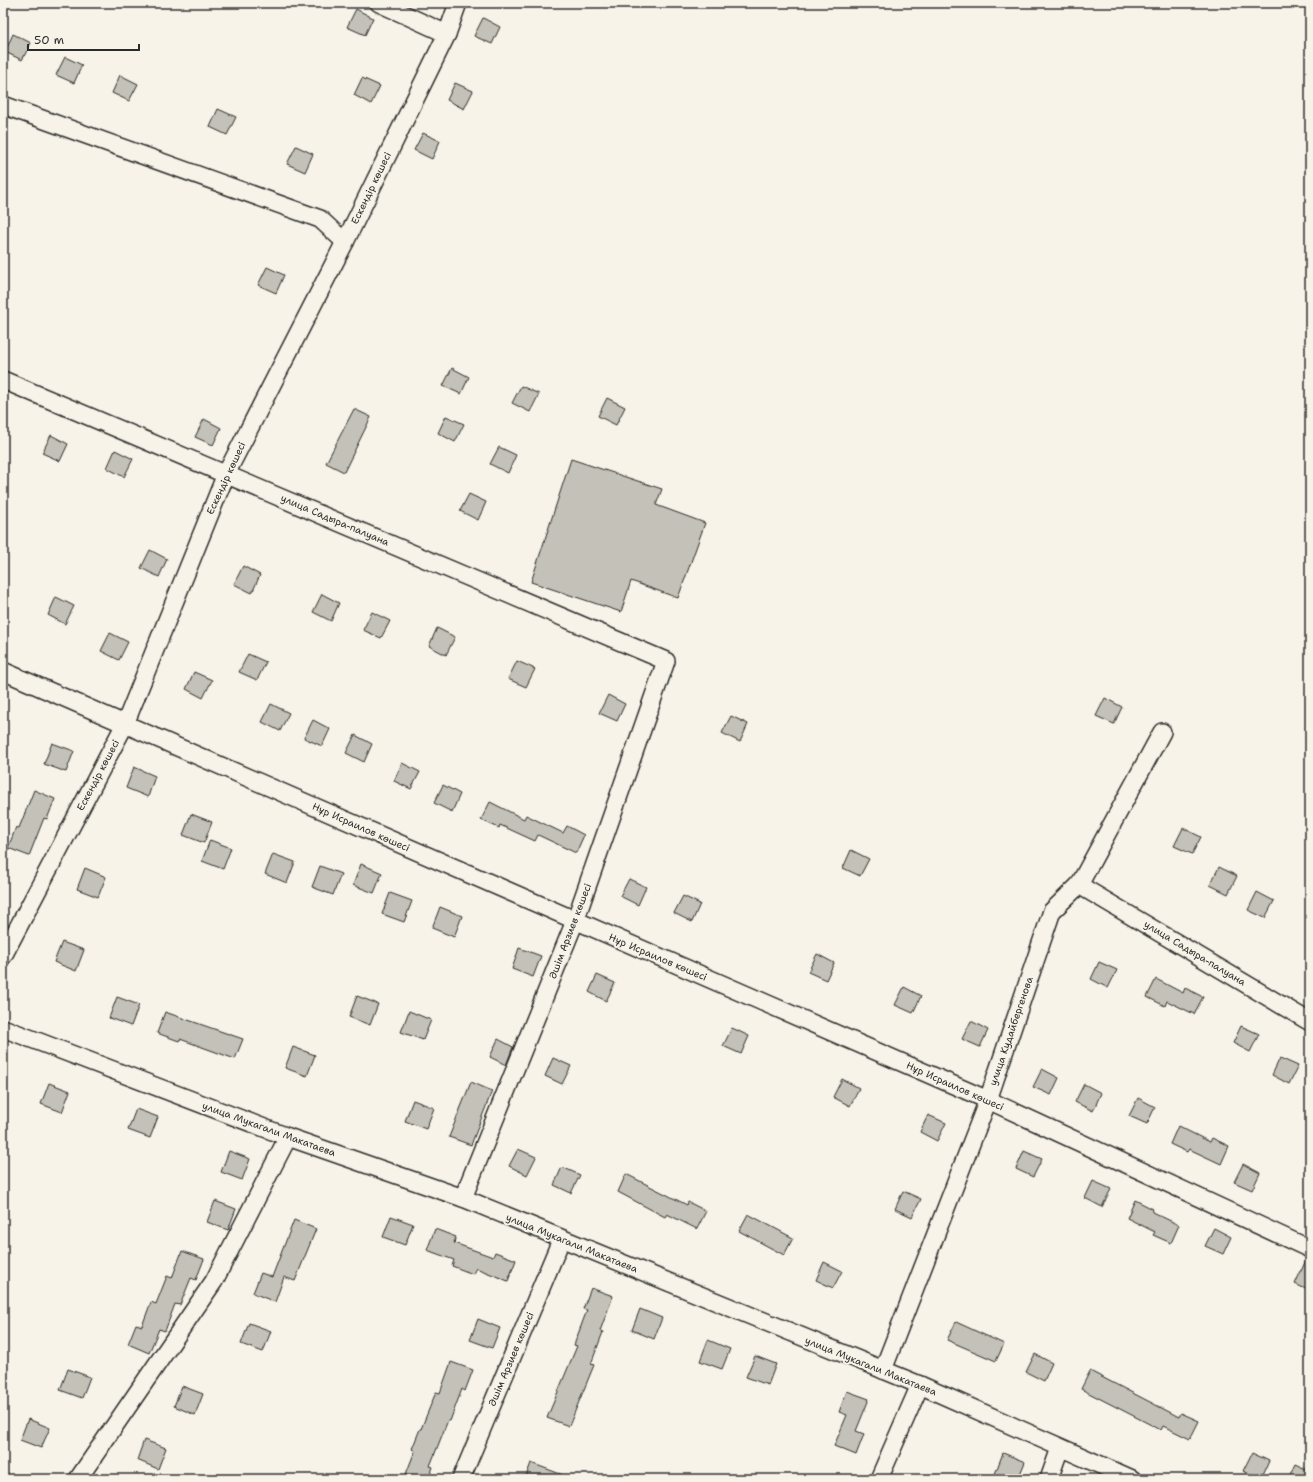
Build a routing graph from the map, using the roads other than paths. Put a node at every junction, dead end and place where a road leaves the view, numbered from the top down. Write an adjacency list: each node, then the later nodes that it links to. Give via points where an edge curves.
1 (379, 3): 3 (street)
2 (458, 3): 3 (street, Ескендір көшесі)
3 (447, 34): 5 (street, Ескендір көшесі)
4 (3, 105): 5 (street, via 320,219)
5 (345, 242): 7 (street, Ескендір көшесі)
6 (3, 380): 7 (street, улица Садыра-палуана)
7 (226, 474): 8 (street, улица Садыра-палуана); 10 (street, Ескендір көшесі)
8 (666, 661): 13 (street, Әшім Арзиев көшесі)
9 (3, 671): 10 (street, Нұр Исраилов көшесі)
10 (125, 724): 13 (street, Нұр Исраилов көшесі); 14 (street, Ескендір көшесі)
11 (1162, 732): 12 (street, улица Кудайбергенова)
12 (1079, 885): 15 (street, улица Садыра-палуана); 17 (street, улица Кудайбергенова, via 1052,911)
13 (575, 921): 17 (street, Нұр Исраилов көшесі); 19 (street, Әшім Арзиев көшесі)
14 (3, 956)
15 (1310, 1022)
16 (3, 1028): 18 (street, улица Мукагали Макатаева)
17 (988, 1100): 21 (street, Нұр Исраилов көшесі); 22 (street, улица Кудайбергенова)
18 (288, 1137): 19 (street, улица Мукагали Макатаева); 25 (street, via 214,1281)
19 (463, 1198): 20 (street, улица Мукагали Макатаева)
20 (561, 1240): 22 (street, улица Мукагали Макатаева); 26 (street, Әшім Арзиев көшесі)
21 (1310, 1249)
22 (883, 1370): 23 (street, улица Мукагали Макатаева)
23 (920, 1385): 24 (street, улица Мукагали Макатаева); 27 (street)
24 (1060, 1448): 28 (street); 29 (street, улица Мукагали Макатаева)
25 (78, 1479)
26 (461, 1479)
27 (879, 1479)
28 (1049, 1479)
29 (1132, 1479)

